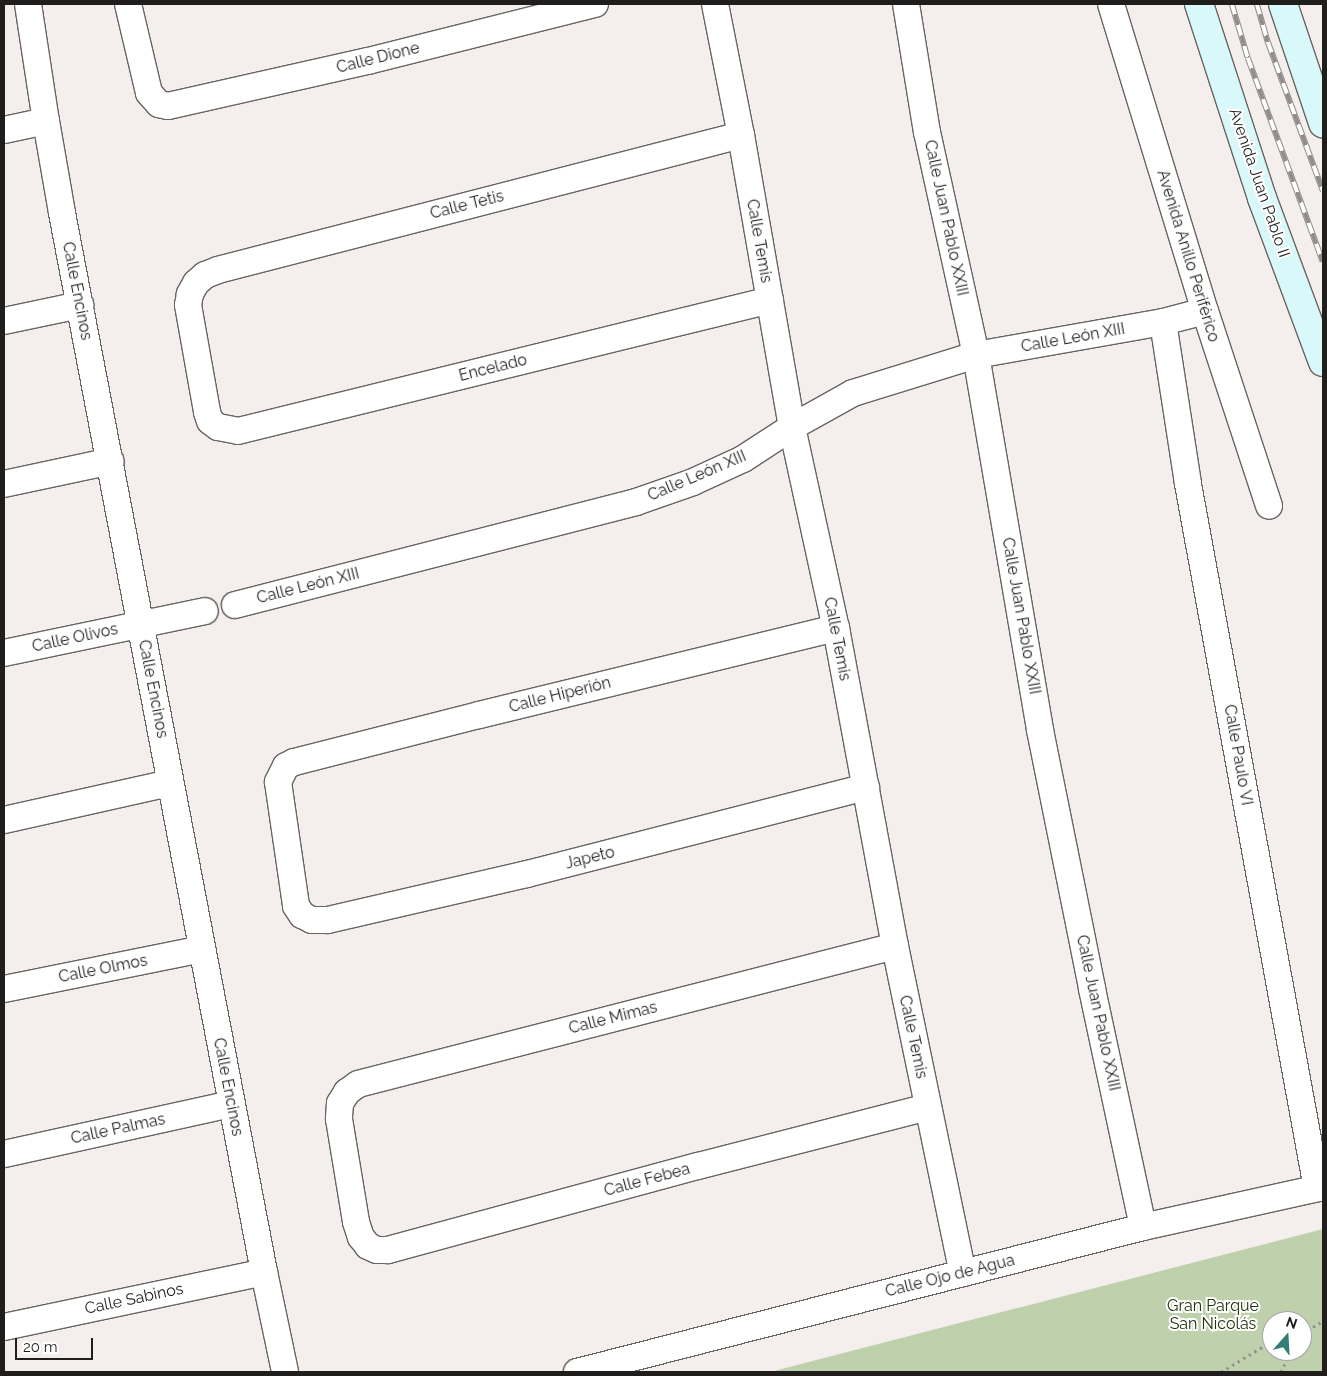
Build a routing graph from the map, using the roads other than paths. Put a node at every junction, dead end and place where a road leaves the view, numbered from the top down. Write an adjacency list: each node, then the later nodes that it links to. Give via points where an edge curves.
1 (28, 4): 9 (street, Calle Encinos)
2 (128, 4): 3 (street, Calle Dione, via 149,92 159,104 176,104 368,61)
3 (595, 4)
4 (716, 4): 12 (street, Calle Temis)
5 (906, 4): 18 (street, Calle Juan Pablo XXIII, via 927,132)
6 (1111, 4): 15 (street, Avenida Anillo Periférico)
7 (1198, 4): 19 (main road, Avenida Juan Pablo II, via 1262,198)
8 (1284, 4): 10 (main road)
9 (46, 121): 11 (street); 14 (street, Calle Encinos)
10 (1323, 123)
11 (4, 130)
12 (741, 135): 13 (street, Calle Temis); 20 (street, Calle Tetis, via 205,275 196,283 188,305 207,412 210,421)
13 (770, 300): 20 (street, Encelado, via 238,431); 21 (street, Calle Temis)
14 (80, 304): 16 (street); 22 (street, Calle Encinos)
15 (1205, 311): 17 (street, Calle León XIII); 24 (street, Avenida Anillo Periférico)
16 (4, 321)
17 (1163, 322): 18 (street, Calle León XIII); 40 (street, Calle Paulo VI, via 1188,484)
18 (976, 355): 21 (street, Calle León XIII, via 853,394); 41 (street, Calle Juan Pablo XXIII, via 1040,730)
19 (1323, 362)
20 (218, 427)
21 (792, 428): 25 (street, Calle León XIII, via 742,459 692,482 636,502); 28 (street, Calle Temis)
22 (111, 461): 23 (street); 27 (street, Calle Encinos)
23 (4, 484)
24 (1269, 506)
25 (235, 605)
26 (205, 611): 27 (street, Calle Olivos)
27 (140, 624): 29 (street, Calle Olivos); 30 (street, Calle Encinos)
28 (836, 628): 31 (street, Calle Temis); 33 (street, Calle Hiperión, via 479,714 286,766 278,782 296,906 302,915)
29 (4, 653)
30 (170, 783): 32 (street); 35 (street, Calle Encinos)
31 (866, 787): 33 (street, Japeto, via 527,874 328,920); 34 (street, Calle Temis)
32 (4, 820)
33 (312, 920)
34 (895, 946): 38 (street, Calle Temis); 42 (street, Calle Mimas, via 358,1084 340,1103 339,1119 356,1222)
35 (202, 949): 36 (street, Calle Olmos); 37 (street, Calle Encinos)
36 (4, 989)
37 (232, 1104): 39 (street, Calle Palmas); 43 (street, Calle Encinos)
38 (928, 1107): 42 (street, Calle Febea, via 388,1250); 44 (street, Calle Temis)
39 (4, 1154)
40 (1320, 1187): 41 (street, Calle Ojo de Agua)
41 (1143, 1227): 44 (street, Calle Ojo de Agua)
42 (368, 1246)
43 (264, 1272): 45 (street, Calle Sabinos); 46 (street, Calle Encinos)
44 (963, 1273): 47 (street, Calle Ojo de Agua)
45 (4, 1326)
46 (285, 1372)
47 (577, 1372)

